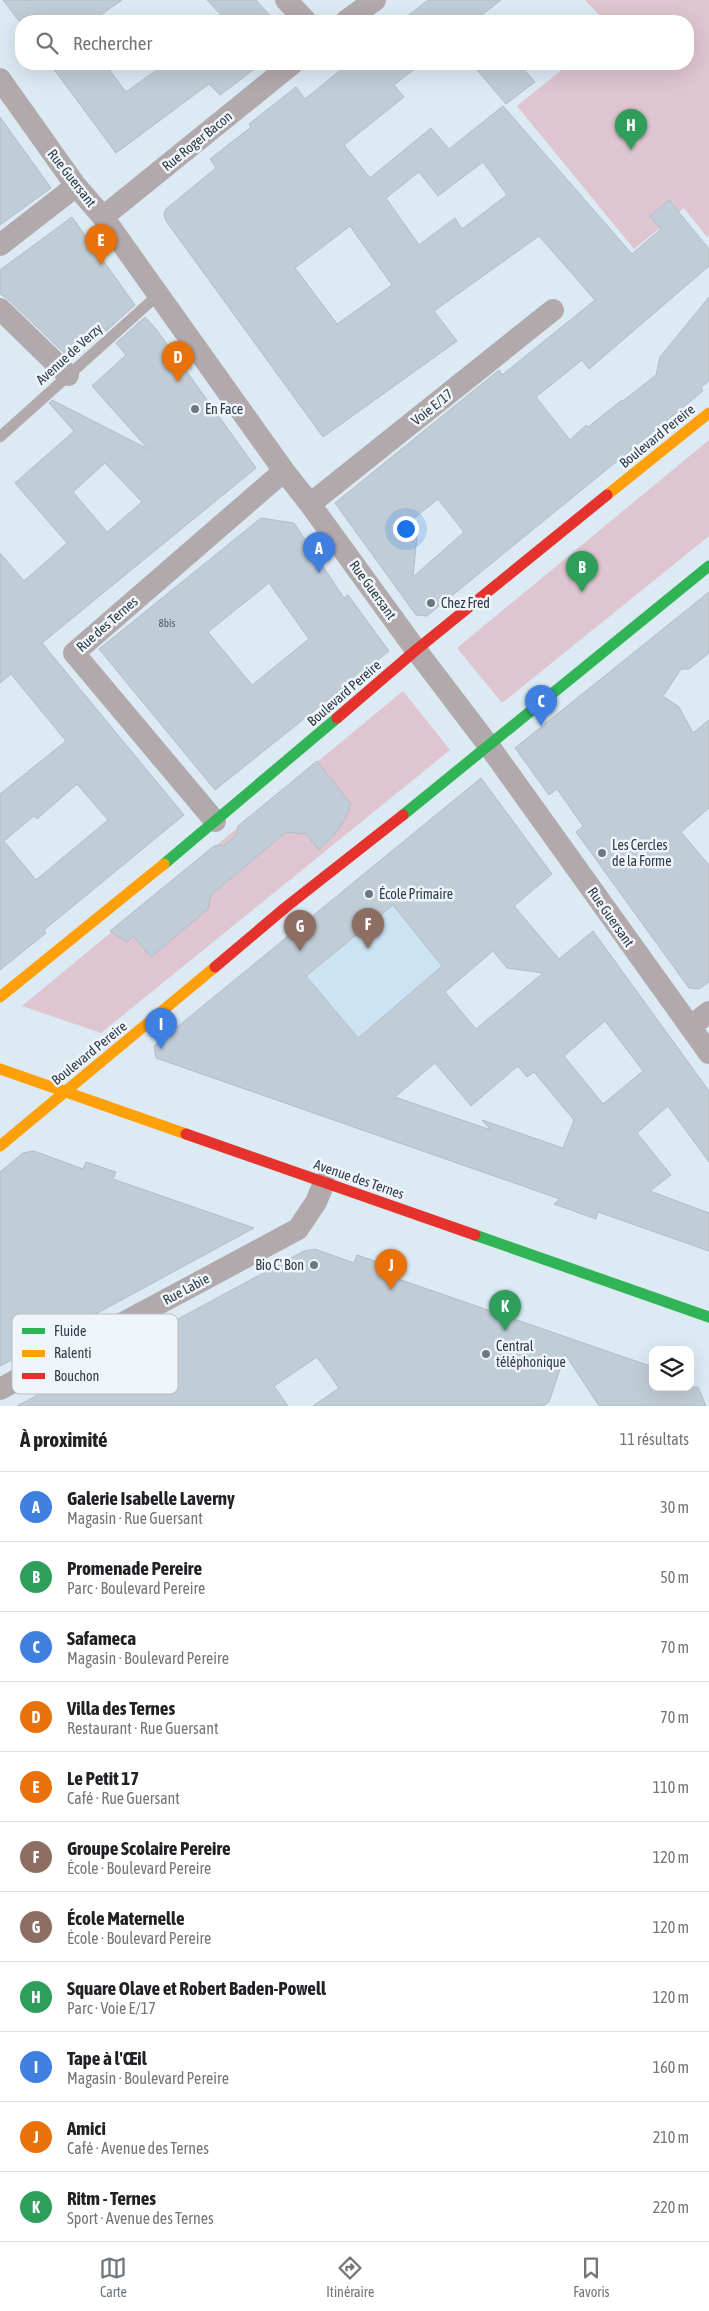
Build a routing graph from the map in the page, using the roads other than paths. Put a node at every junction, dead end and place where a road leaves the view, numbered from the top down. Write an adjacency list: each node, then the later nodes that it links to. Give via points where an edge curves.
1 (286, 0): 3 (street)
2 (375, 0): 4 (street)
3 (300, 15)
4 (354, 15)
5 (285, 70): 8 (street, Rue Roger Bacon)
6 (0, 79): 7 (street, Rue Guersant)
7 (76, 186): 8 (street, Rue Guersant); 9 (street)
8 (103, 217): 10 (street, Rue Guersant)
9 (0, 245)
10 (159, 294): 13 (lane, Avenue de Verzy); 16 (street, Rue Guersant)
11 (0, 309): 13 (street)
12 (553, 310): 17 (street, Voie E/17)
13 (68, 375): 15 (lane, Avenue de Verzy)
14 (709, 413): 19 (main road, Boulevard Pereire)
15 (0, 437)
16 (284, 471): 17 (street, Rue Guersant); 21 (street, Rue des Ternes, via 74,653)
17 (310, 504): 19 (street, Rue Guersant)
18 (709, 566): 20 (main road, Boulevard Pereire)
19 (416, 650): 20 (street, Rue Guersant); 21 (main road, Boulevard Pereire)
20 (490, 746): 24 (street, Rue Guersant); 27 (main road, Boulevard Pereire, via 286,907)
21 (215, 821): 22 (main road, Boulevard Pereire)
22 (0, 997)
23 (709, 1012): 24 (street)
24 (690, 1027): 25 (street, Rue Guersant)
25 (709, 1053)
26 (0, 1069): 27 (main road, Avenue des Ternes)
27 (65, 1092): 28 (main road, Boulevard Pereire); 29 (main road, Avenue des Ternes)
28 (0, 1146)
29 (324, 1182): 30 (street, Rue Labie, via 316,1202 298,1229); 31 (main road, Avenue des Ternes)
30 (141, 1314)
31 (709, 1317)
32 (12, 1384): 33 (street, Rue Labie)
33 (0, 1390)

